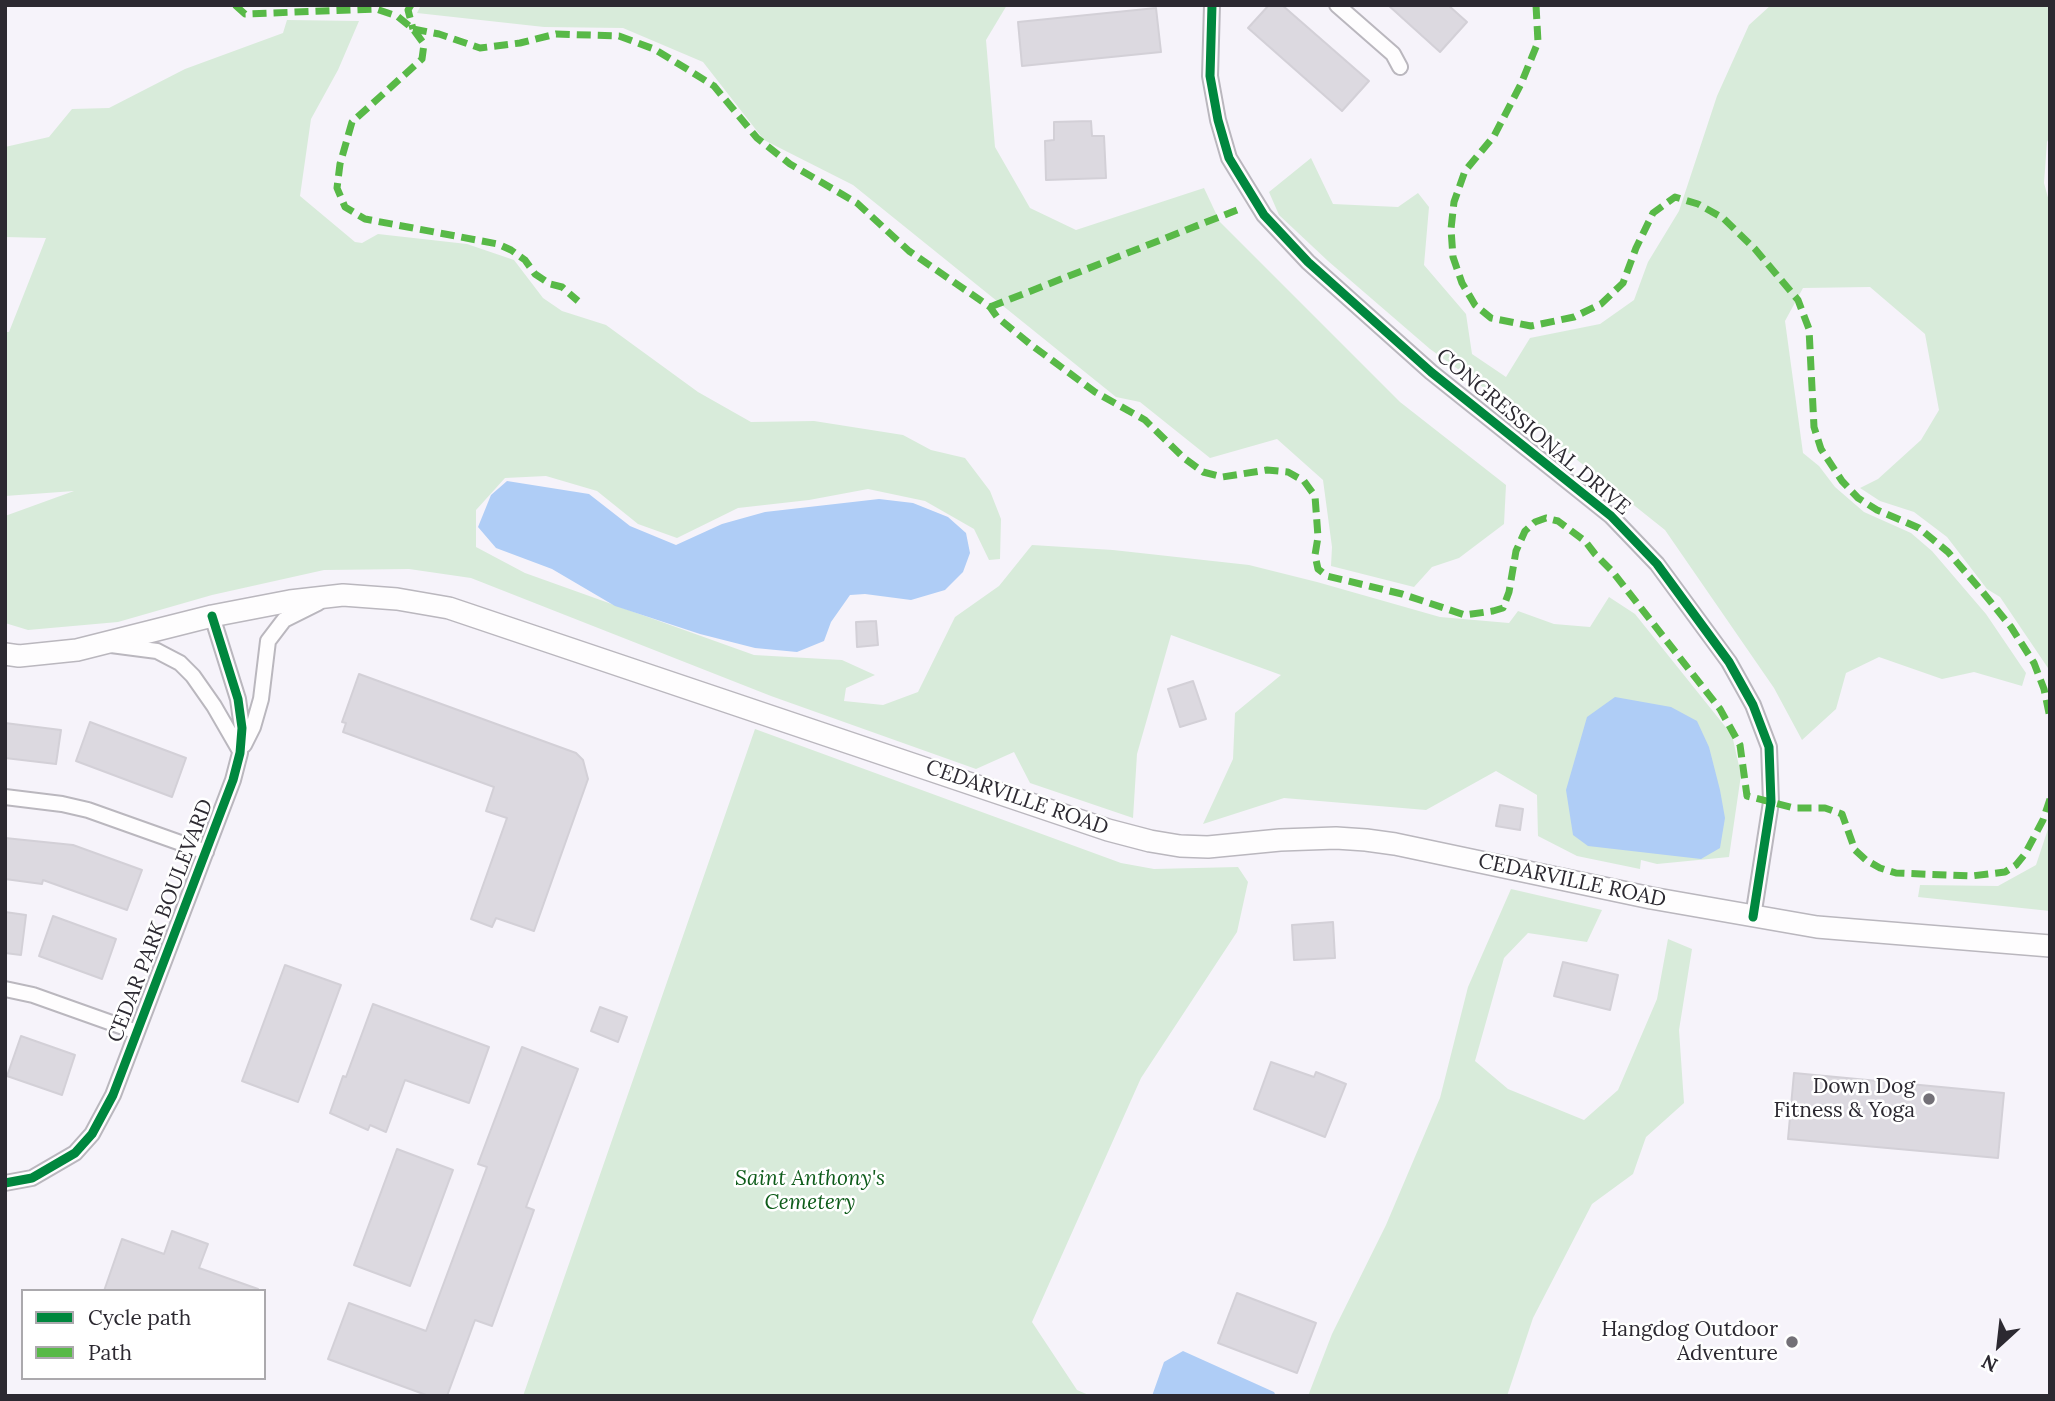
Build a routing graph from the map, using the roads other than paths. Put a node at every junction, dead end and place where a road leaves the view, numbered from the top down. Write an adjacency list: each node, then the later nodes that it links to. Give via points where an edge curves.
1 (1212, 5): 11 (street, CONGRESSIONAL DRIVE, via 1210,76 1218,120 1229,158 1264,215 1308,262 1432,372 1611,516 1657,564 1729,662 1769,747 1771,802)
2 (1337, 5): 3 (street, via 1393,54)
3 (1400, 67)
4 (343, 596): 5 (main road, CEDARVILLE ROAD); 8 (street, via 312,604 275,630 264,660 261,699); 11 (main road, CEDARVILLE ROAD, via 449,608 1150,841 1208,847 1280,840 1366,840)
5 (212, 616): 6 (main road, CEDARVILLE ROAD); 8 (street, CEDAR PARK BOULEVARD, via 239,699)
6 (105, 644): 7 (main road, CEDARVILLE ROAD, via 48,654); 8 (street, via 157,651 180,663 214,706)
7 (5, 654)
8 (240, 753): 10 (street, CEDAR PARK BOULEVARD)
9 (5, 797): 10 (street, via 88,810)
10 (206, 852): 14 (street, CEDAR PARK BOULEVARD)
11 (1753, 916): 12 (main road, CEDARVILLE ROAD, via 1817,927)
12 (2050, 946)
13 (5, 989): 14 (street)
14 (137, 1032): 15 (street, CEDAR PARK BOULEVARD, via 92,1134 75,1153 32,1178)
15 (5, 1183)

